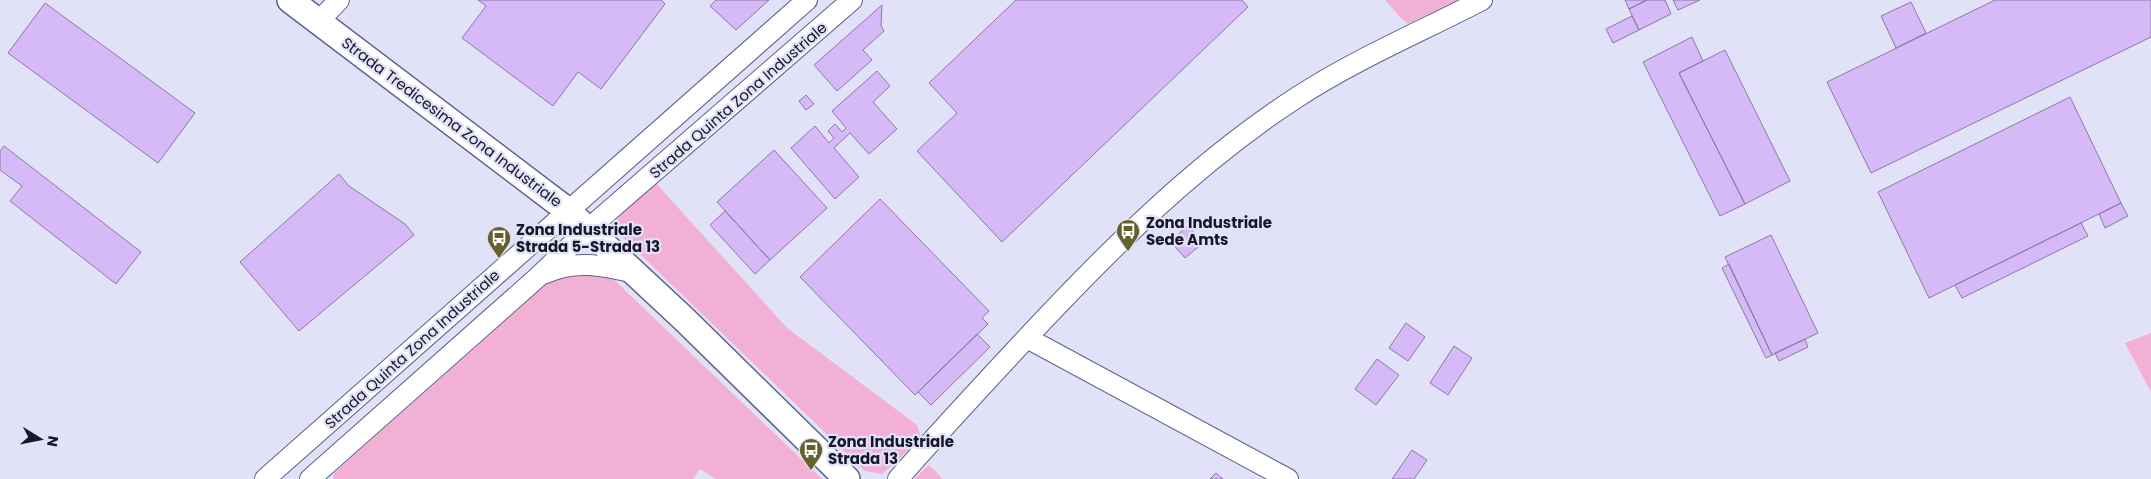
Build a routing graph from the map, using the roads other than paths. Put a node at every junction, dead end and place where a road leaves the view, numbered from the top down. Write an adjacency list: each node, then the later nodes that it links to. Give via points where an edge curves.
1 (290, 0): 6 (main road, Strada Tredicesima Zona Industriale)
2 (339, 0): 6 (street)
3 (807, 0): 7 (street, Strada Quinta Zona Industriale)
4 (852, 0): 8 (street, Strada Quinta Zona Industriale)
5 (1482, 0): 11 (street, via 1339,72 1231,144 1161,204)
6 (319, 21): 7 (main road, Strada Tredicesima Zona Industriale)
7 (567, 210): 8 (main road, Strada Tredicesima Zona Industriale); 12 (street, Strada Quinta Zona Industriale)
8 (588, 229): 9 (main road, Strada Tredicesima Zona Industriale); 10 (street, Strada Quinta Zona Industriale)
9 (635, 273): 10 (street, via 573,264); 14 (main road, Strada Tredicesima Zona Industriale)
10 (538, 277): 13 (street, Strada Quinta Zona Industriale)
11 (1027, 338): 15 (street); 16 (street)
12 (265, 479)
13 (310, 479)
14 (847, 479)
15 (898, 479)
16 (1288, 479)

